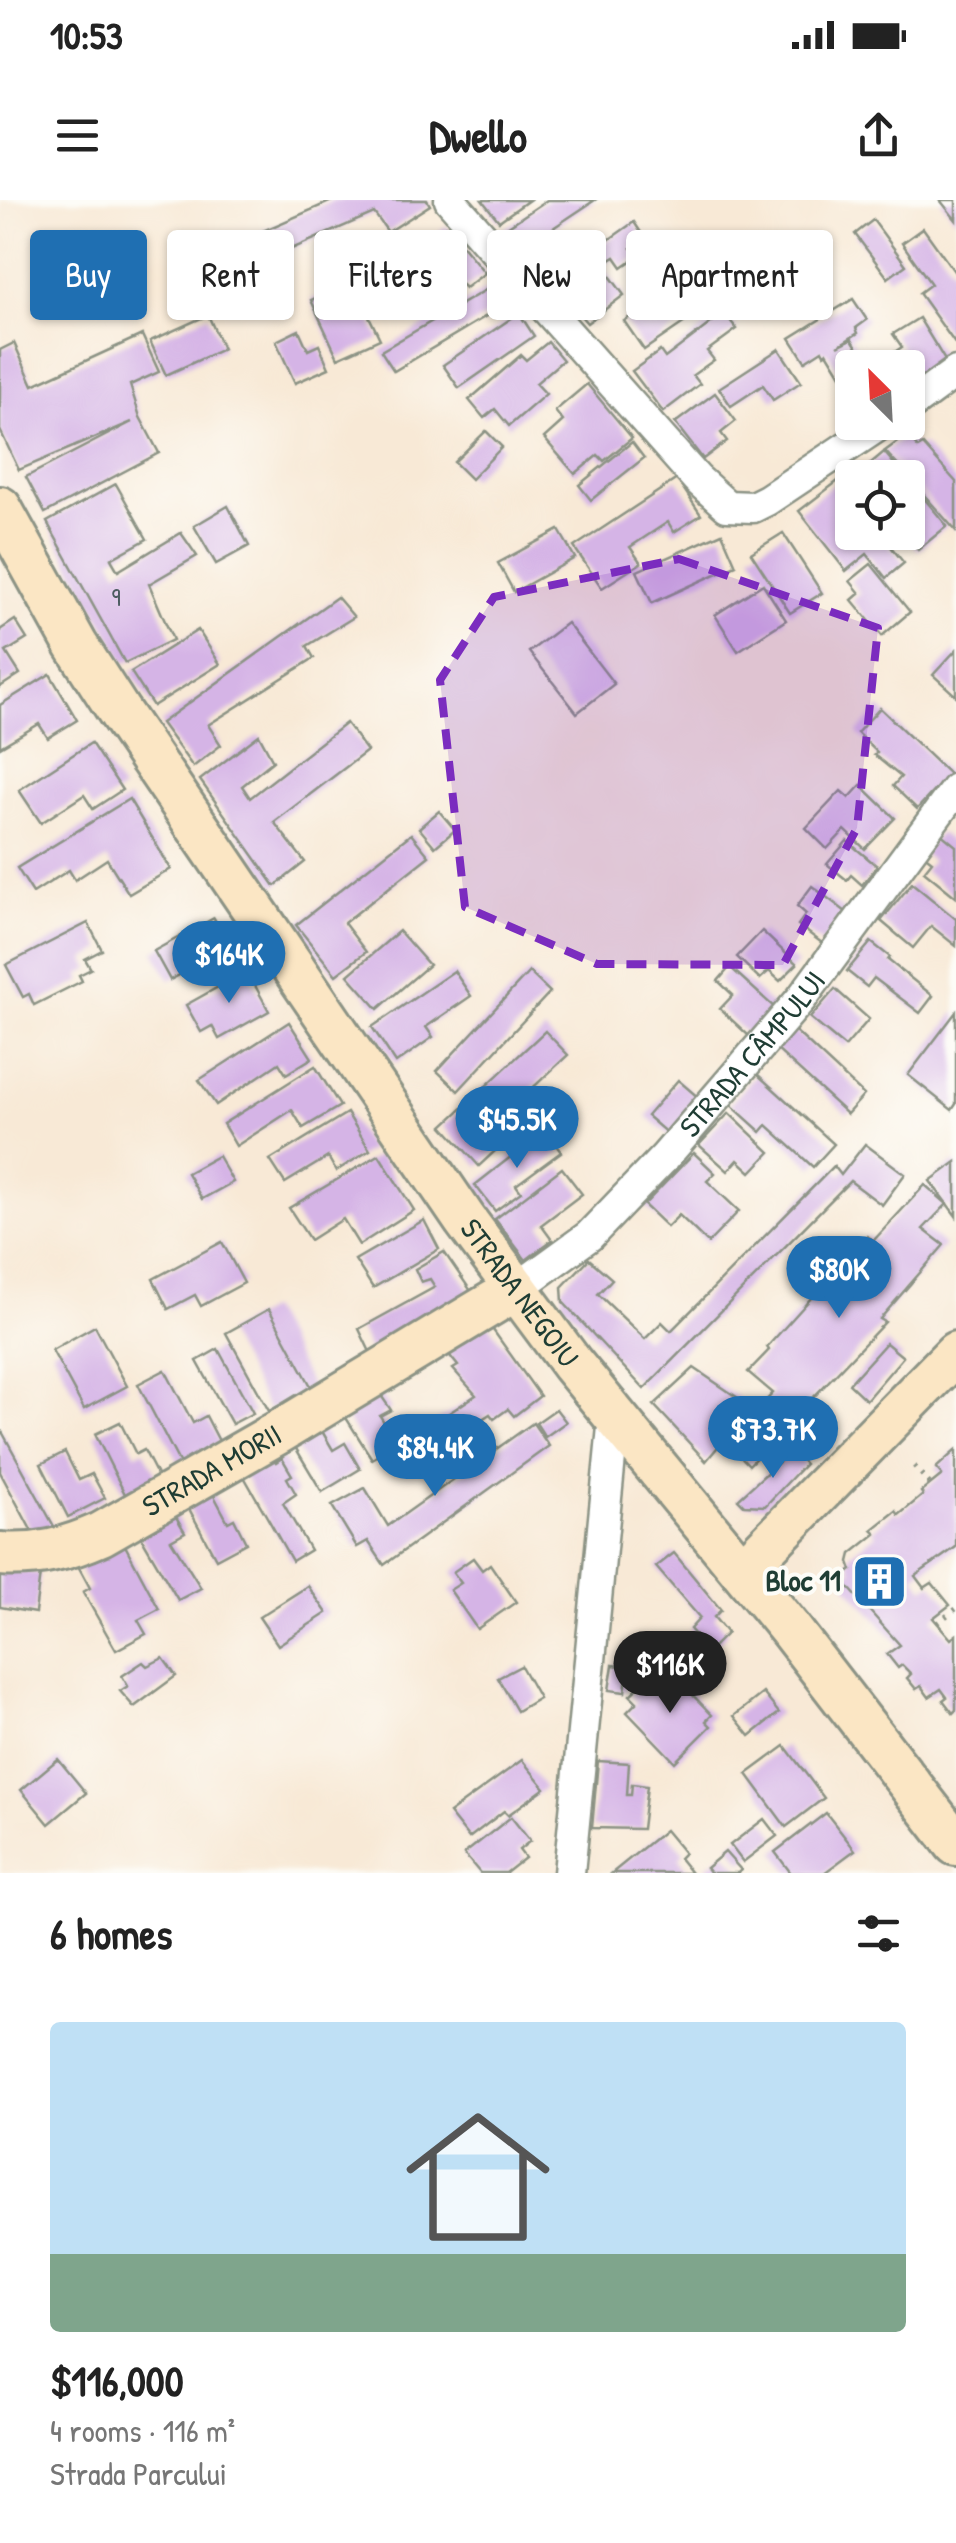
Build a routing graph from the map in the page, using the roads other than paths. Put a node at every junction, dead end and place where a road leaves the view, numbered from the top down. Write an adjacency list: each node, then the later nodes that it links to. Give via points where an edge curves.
1 (450, 200): 4 (street, via 727,506 753,507)
2 (956, 372): 3 (street)
3 (925, 395)
4 (857, 440)
5 (0, 508): 7 (main road, STRADA NEGOIU, via 118,710)
6 (956, 789): 7 (street, STRADA CÂMPULUI, via 801,999 675,1145 589,1236)
7 (516, 1289): 9 (main road, STRADA NEGOIU); 10 (main road, STRADA MORII, via 100,1534 39,1554)
8 (956, 1353): 11 (main road)
9 (614, 1417): 11 (main road, STRADA NEGOIU); 13 (street)
10 (0, 1554)
11 (743, 1570): 12 (main road, STRADA NEGOIU)
12 (956, 1844)
13 (568, 1873)

